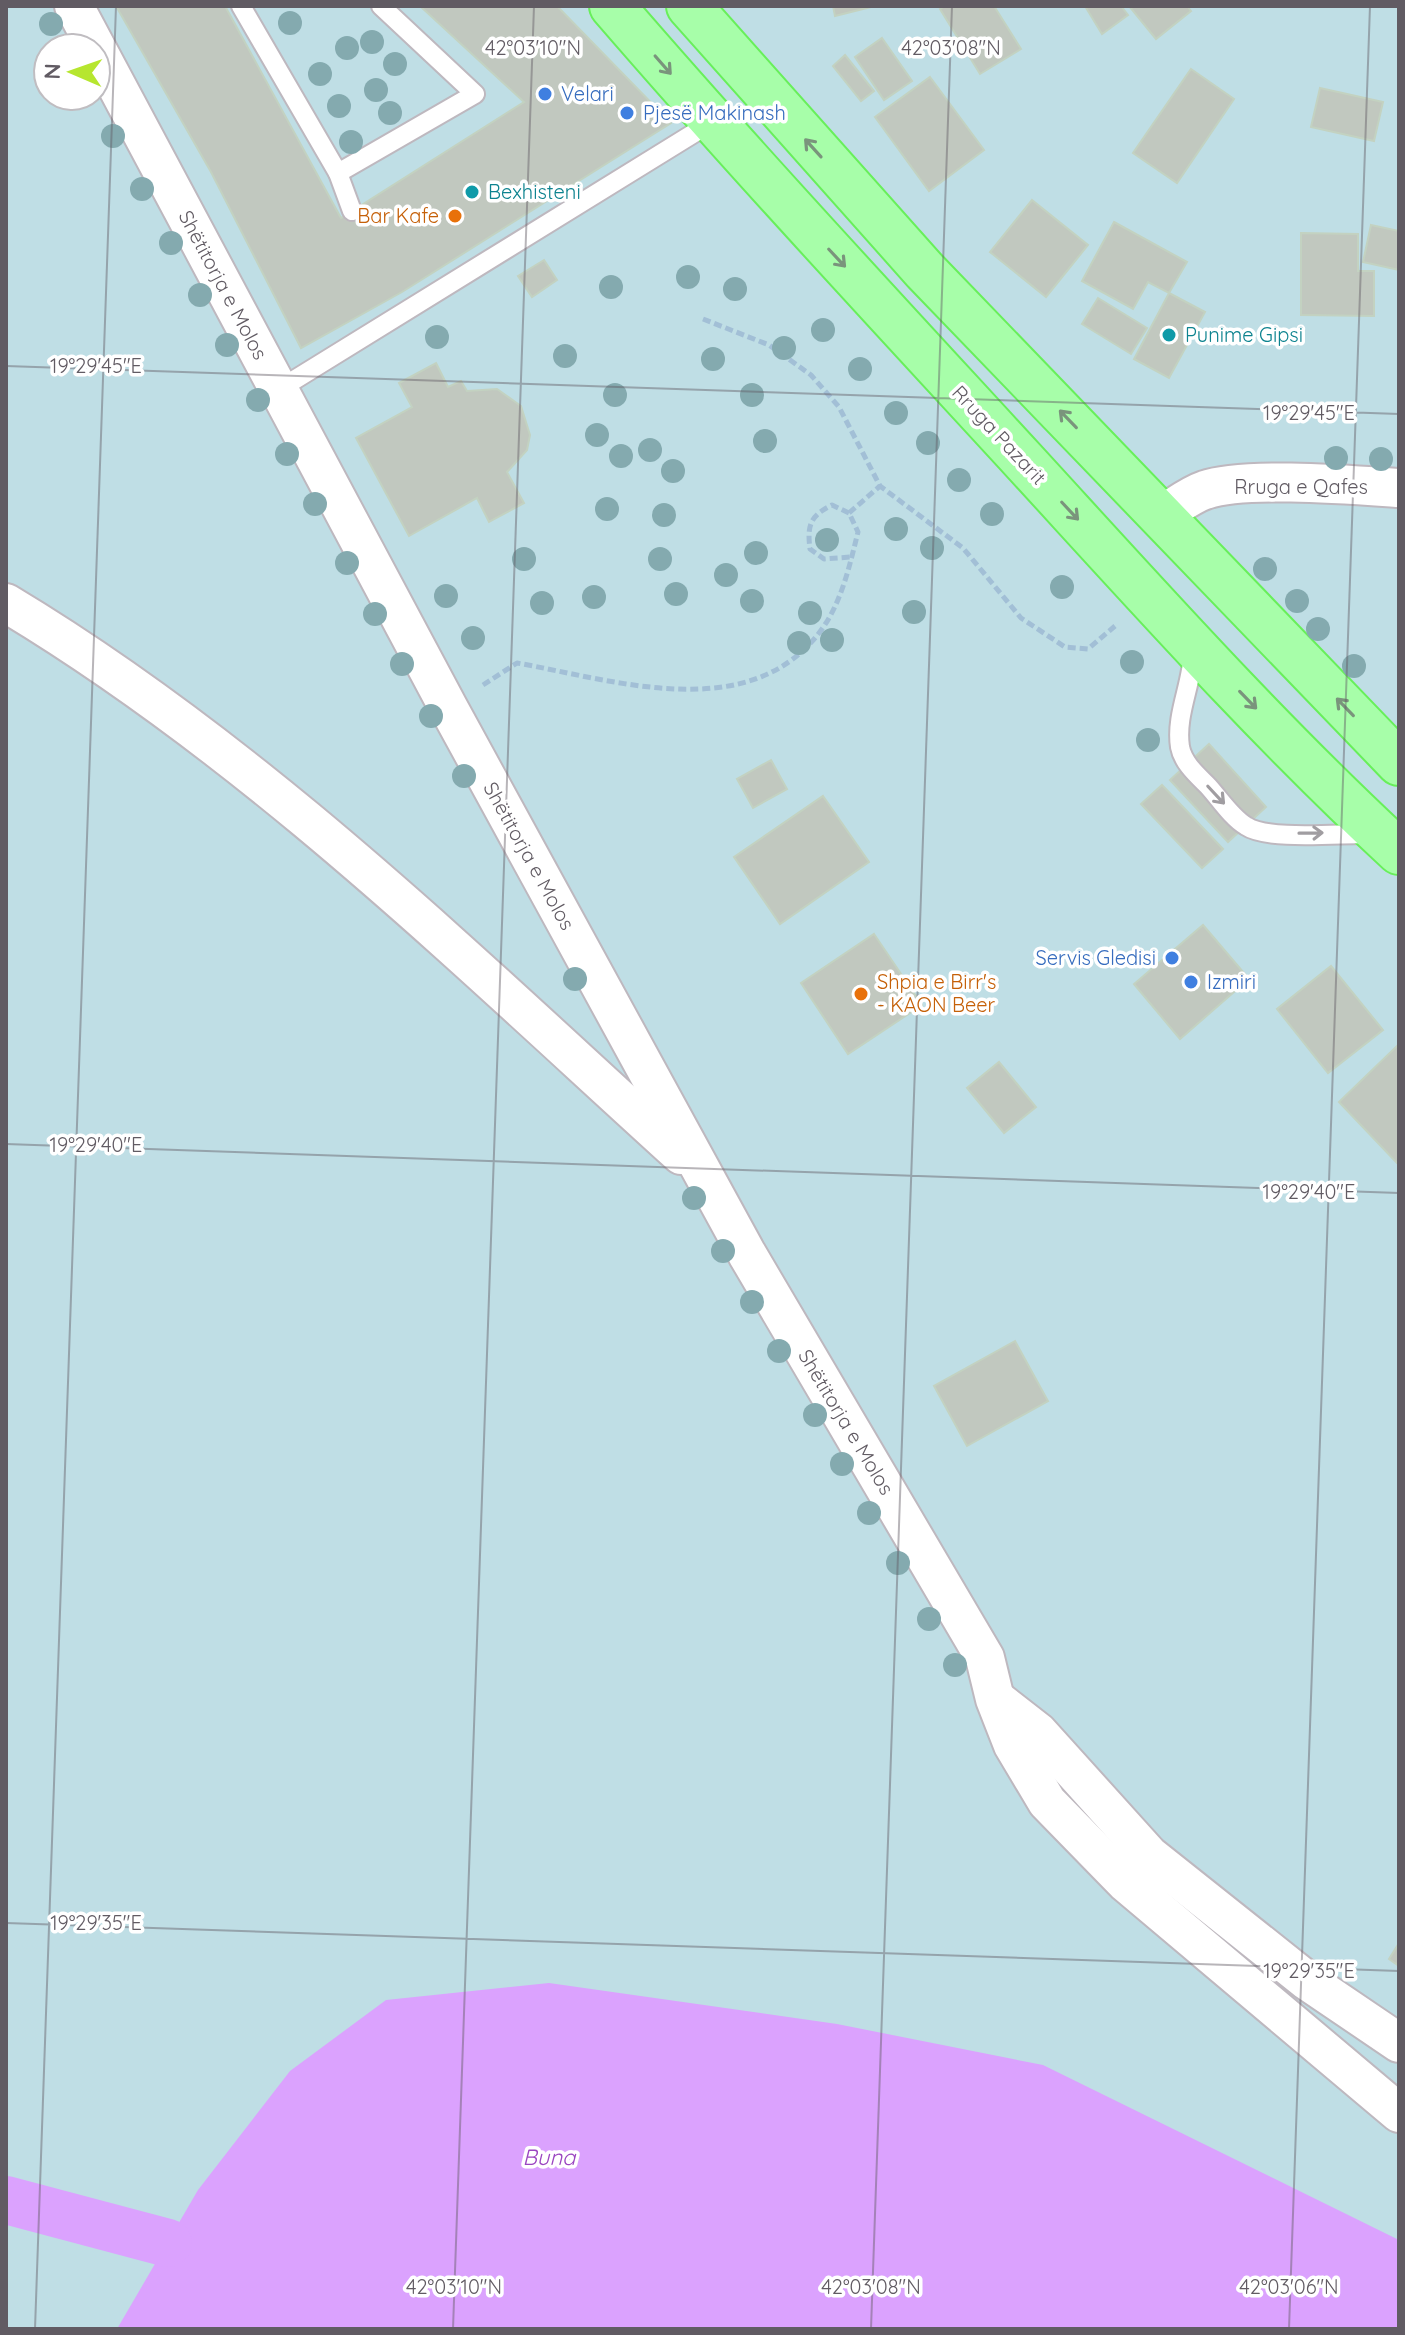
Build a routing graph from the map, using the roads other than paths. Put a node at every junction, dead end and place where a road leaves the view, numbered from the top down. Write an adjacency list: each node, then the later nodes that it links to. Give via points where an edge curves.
1 (74, 6): 11 (street, Shëtitorja e Molos)
2 (241, 6): 7 (lane)
3 (381, 6): 7 (lane, via 475,94)
4 (612, 6): 6 (main road, Rruga Pazarit, one-way to 6)
5 (689, 6): 13 (main road, one-way to 5, via 925,271)
6 (712, 122): 10 (lane); 15 (main road, Rruga Pazarit, one-way to 15)
7 (338, 173): 8 (lane)
8 (352, 211)
9 (390, 298): 10 (lane)
10 (394, 318): 11 (lane)
11 (278, 390): 18 (street, Shëtitorja e Molos)
12 (1399, 488): 13 (street, Rruga e Qafes, via 1222,487 1205,490)
13 (1161, 515): 16 (main road, one-way to 13)
14 (6, 603): 18 (street, via 65,639 281,795)
15 (1193, 643): 17 (main road, Rruga Pazarit, one-way to 17); 17 (lane, one-way to 17, via 1180,750 1245,826 1285,836 1313,832)
16 (1399, 763)
17 (1389, 843)
18 (704, 1175): 19 (street, Shëtitorja e Molos, via 985,1658)
19 (995, 1699): 20 (street, via 1038,1732 1149,1855 1306,1980); 21 (street, Shëtitorja e Molos, via 1013,1745 1047,1802 1083,1840 1126,1883)
20 (1399, 2043)
21 (1399, 2113)

